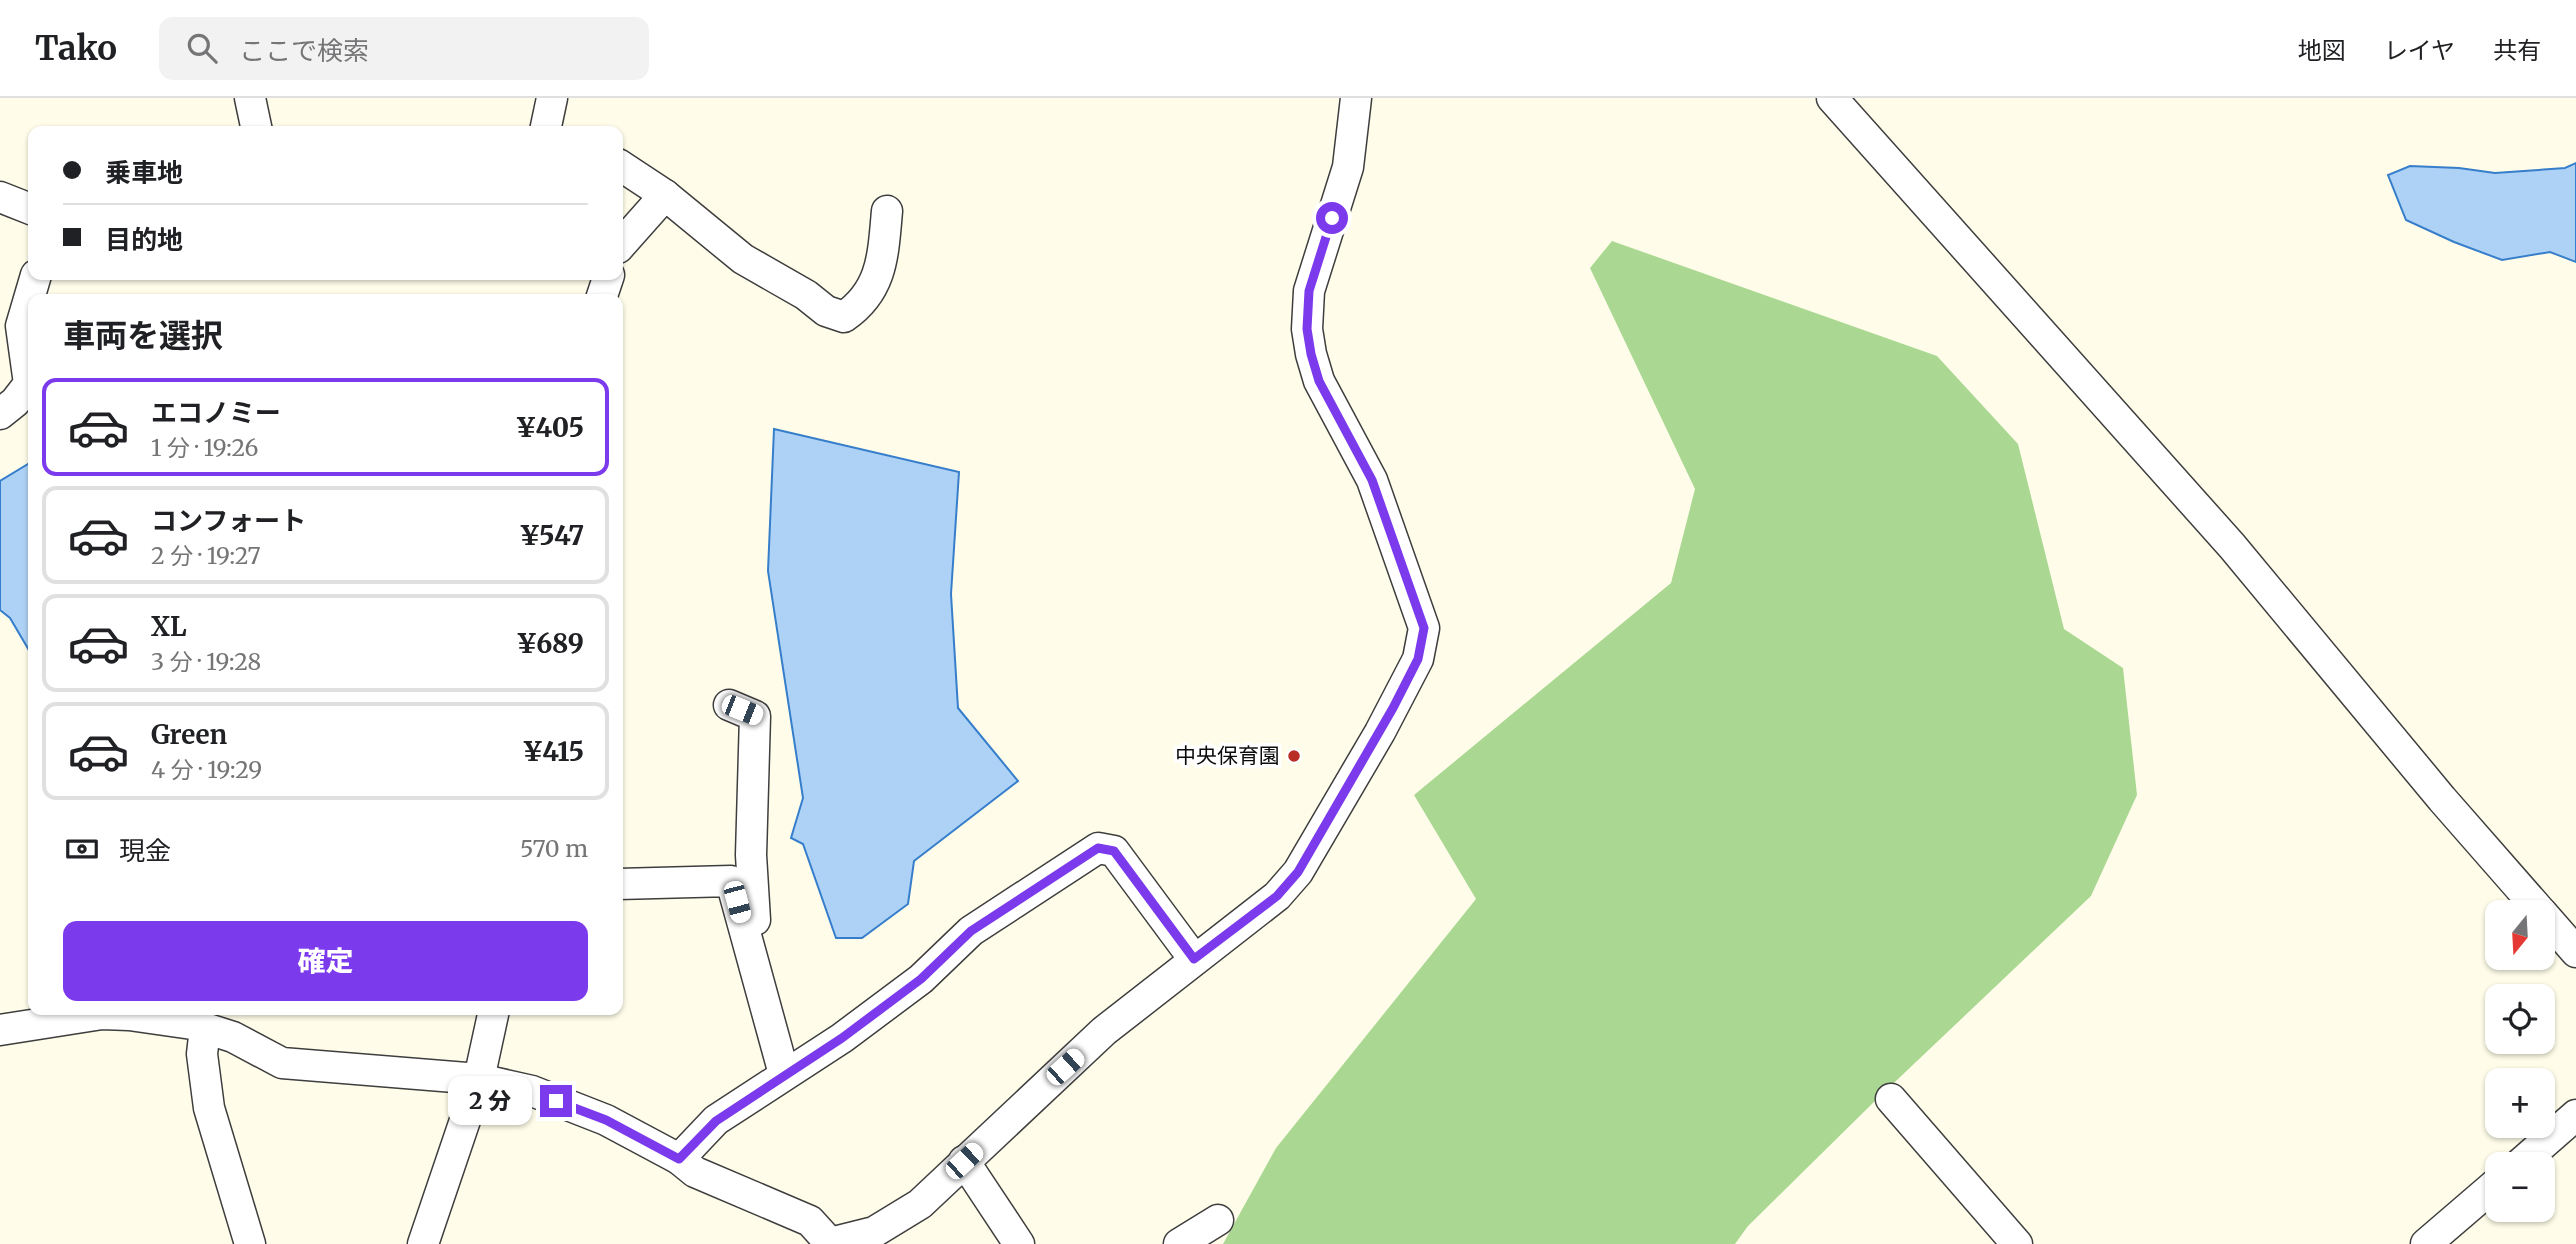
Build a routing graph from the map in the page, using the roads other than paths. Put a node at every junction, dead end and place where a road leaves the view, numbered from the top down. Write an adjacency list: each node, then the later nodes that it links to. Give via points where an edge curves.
1 (250, 98): 5 (street)
2 (552, 98): 6 (street)
3 (1356, 98): 22 (street, via 1348,167 1309,291 1307,329 1319,381 1372,480 1424,628 1418,659 1298,872 1277,896)
4 (1832, 98): 19 (street, via 2232,546)
5 (256, 126)
6 (546, 126)
7 (623, 167): 8 (street)
8 (665, 195): 11 (street, via 743,259 826,311 844,317 870,294 882,263); 12 (street)
9 (0, 197): 10 (street)
10 (28, 208)
11 (887, 211)
12 (623, 242)
13 (28, 299): 14 (street, via 22,326)
14 (28, 376)
15 (28, 385): 16 (street)
16 (0, 414)
17 (729, 705): 23 (street, via 755,716)
18 (623, 884): 23 (street, via 731,881)
19 (2531, 900)
20 (2555, 928): 21 (street)
21 (2576, 952)
22 (1194, 959): 29 (street, via 1114,851 1098,848 971,931 921,979); 35 (street, via 1104,1031)
23 (754, 966): 29 (street)
24 (96, 1015): 28 (street)
25 (129, 1015): 27 (street)
26 (493, 1015): 30 (street)
27 (205, 1028): 30 (street, via 282,1063); 38 (street, via 202,1054 209,1108)
28 (0, 1030)
29 (784, 1074): 34 (street, via 716,1121)
30 (479, 1079): 34 (street, via 532,1091 606,1120); 39 (street)
31 (1891, 1099): 43 (street)
32 (2576, 1115): 33 (street)
33 (2534, 1152)
34 (679, 1159): 40 (street, via 695,1172 810,1221)
35 (964, 1161): 40 (street, via 920,1204 874,1233); 41 (street)
36 (2485, 1193): 44 (street)
37 (1218, 1220): 42 (street)
38 (250, 1244)
39 (423, 1244)
40 (828, 1244)
41 (1019, 1244)
42 (1179, 1244)
43 (2017, 1244)
44 (2426, 1244)

